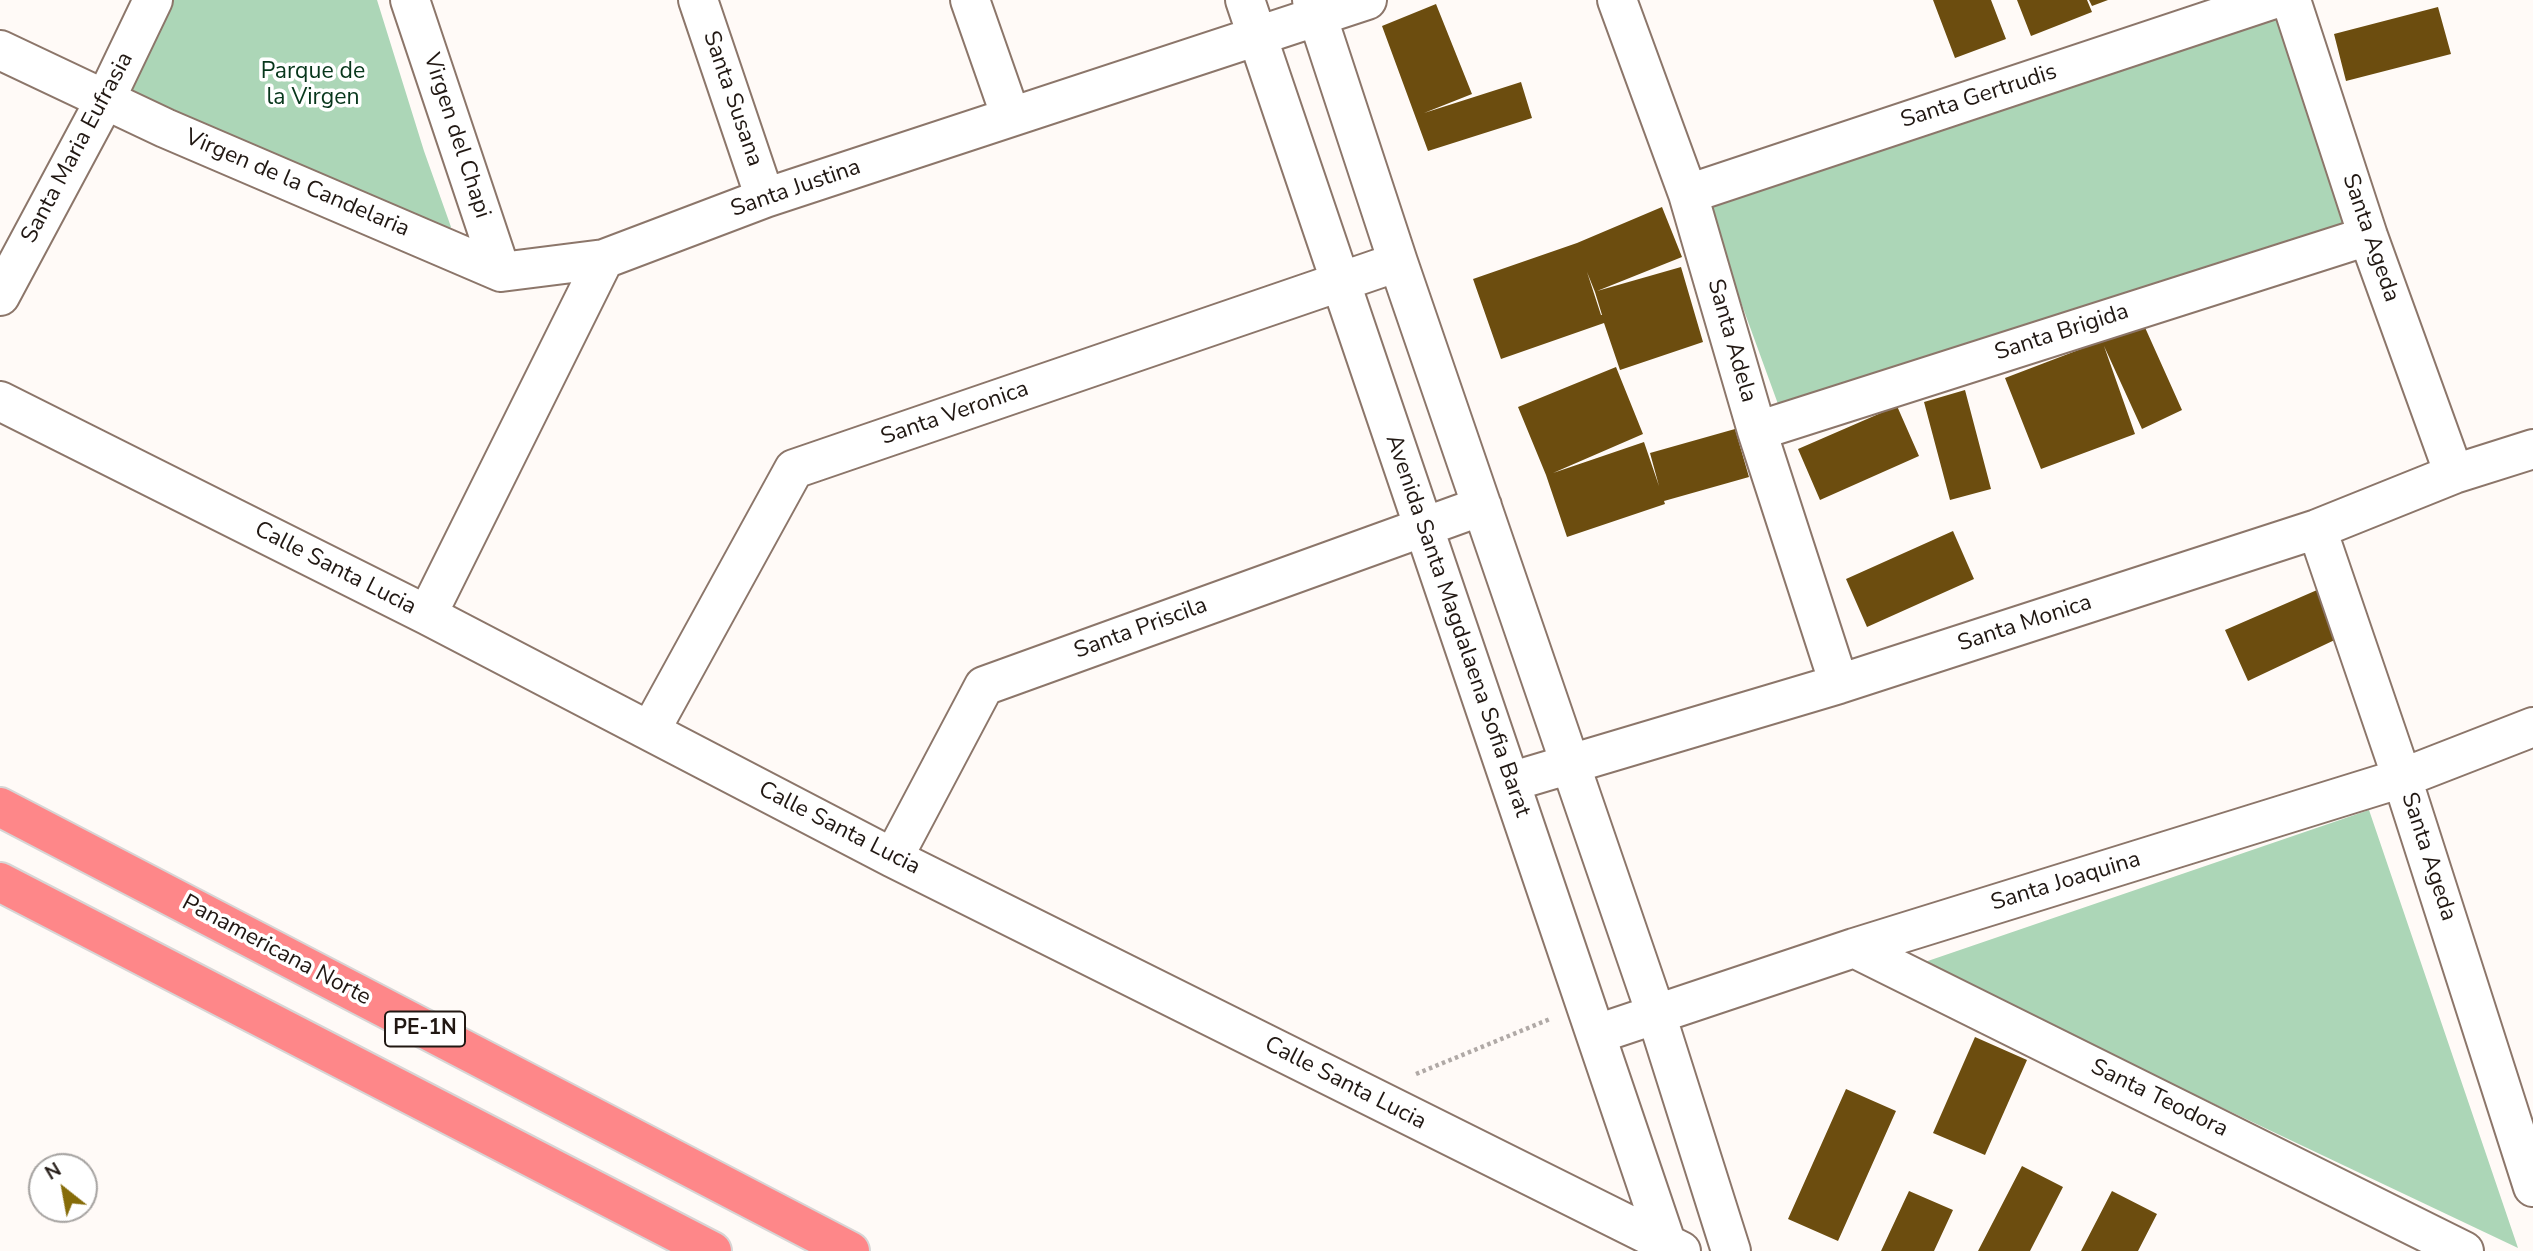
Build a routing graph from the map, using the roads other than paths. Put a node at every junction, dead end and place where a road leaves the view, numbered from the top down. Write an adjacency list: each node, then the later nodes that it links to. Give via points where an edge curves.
1 (153, 0): 13 (street, Santa Maria Eufrasia)
2 (410, 0): 20 (street, Virgen del Chapi)
3 (698, 0): 16 (street, Santa Susana)
4 (970, 0): 14 (street)
5 (1245, 0): 11 (street, Avenida Santa Magdalaena Sofia Barat)
6 (1367, 0): 10 (street, Santa Justina)
7 (1617, 0): 15 (street, Santa Adela)
8 (2270, 0): 15 (street, Santa Gertrudis)
9 (2291, 0): 17 (street, Santa Ageda)
10 (1315, 8): 11 (street, Santa Justina); 19 (street)
11 (1257, 36): 14 (street, Santa Justina); 21 (street, Avenida Santa Magdalaena Sofia Barat)
12 (0, 50): 13 (street, Virgen de la Candelaria)
13 (106, 98): 20 (street, Virgen de la Candelaria, via 165,128); 22 (street, Santa Maria Eufrasia)
14 (1011, 117): 16 (street, Santa Justina)
15 (1688, 194): 24 (street, Santa Adela)
16 (765, 198): 18 (street, Santa Justina)
17 (2368, 236): 24 (street, Santa Brigida); 26 (street, Santa Ageda)
18 (604, 259): 20 (street); 30 (street)
19 (1398, 262): 21 (street, Santa Veronica); 27 (street)
20 (501, 272)
21 (1340, 281): 28 (street, Avenida Santa Magdalaena Sofia Barat); 33 (street, Santa Veronica, via 794,469)
22 (0, 296)
23 (0, 401): 30 (street, Calle Santa Lucia)
24 (1757, 431): 31 (street, Santa Adela)
25 (2533, 449): 26 (street, Santa Monica)
26 (2454, 474): 29 (street, Santa Monica)
27 (1482, 506): 28 (street, Santa Priscila); 34 (street)
28 (1423, 527): 36 (street, Avenida Santa Magdalaena Sofia Barat); 38 (street, Santa Priscila, via 984,686)
29 (2317, 529): 31 (street, Santa Monica); 35 (street, Santa Ageda)
30 (427, 615): 33 (street, Calle Santa Lucia)
31 (1839, 684): 34 (street, Santa Monica)
32 (2533, 727): 35 (street, Santa Joaquina)
33 (650, 731): 38 (street, Calle Santa Lucia)
34 (1569, 763): 36 (street, Santa Monica); 41 (street)
35 (2402, 778): 40 (street, Santa Joaquina); 43 (street, Santa Ageda)
36 (1510, 782): 42 (street, Avenida Santa Magdalaena Sofia Barat)
37 (0, 807): 46 (highway, Panamericana Norte / PE-1N)
38 (893, 858): 44 (street, Calle Santa Lucia)
39 (0, 882): 45 (highway, PE-1N)
40 (1854, 948): 41 (street, Santa Joaquina); 48 (street, Santa Teodora)
41 (1656, 1014): 42 (street, Santa Joaquina); 47 (street)
42 (1592, 1019): 44 (street, Avenida Santa Magdalaena Sofia Barat)
43 (2533, 1186)
44 (1672, 1249)
45 (712, 1251)
46 (850, 1251)
47 (1731, 1251)
48 (2463, 1251)

